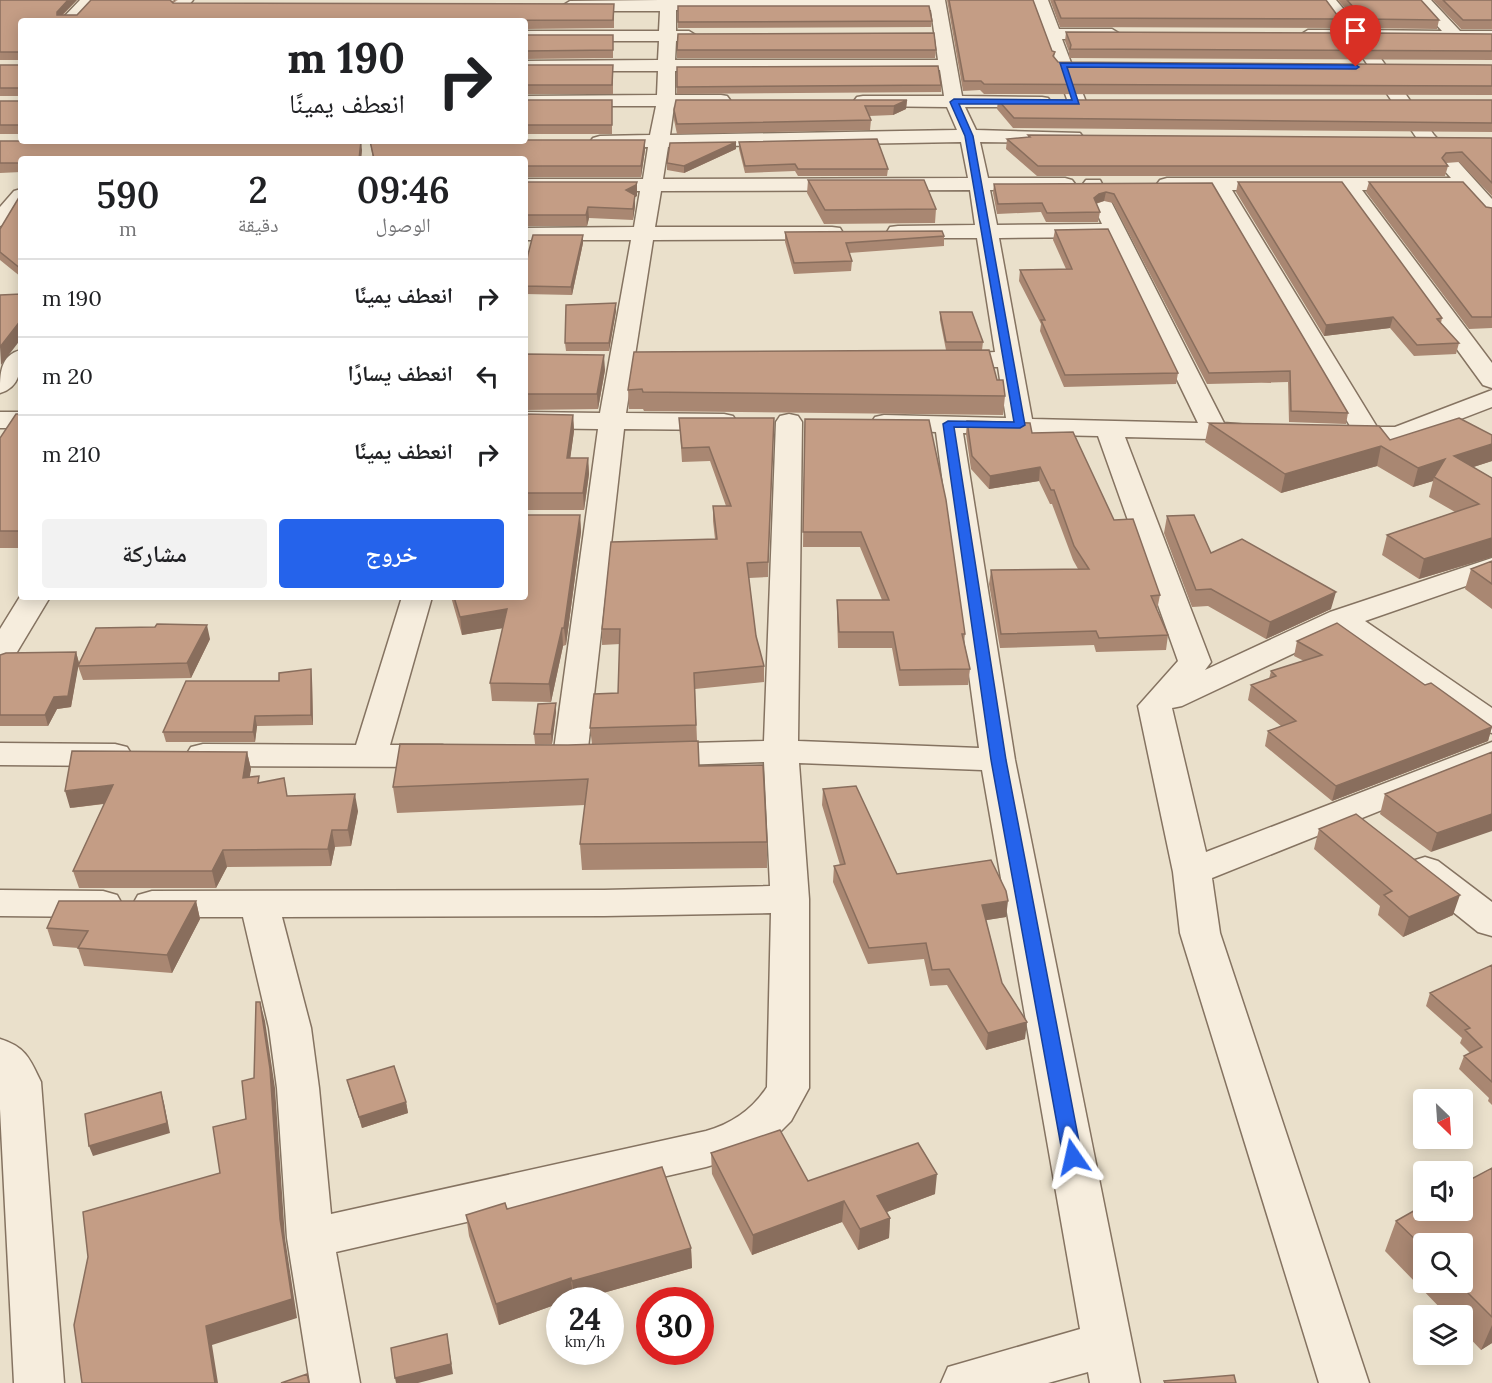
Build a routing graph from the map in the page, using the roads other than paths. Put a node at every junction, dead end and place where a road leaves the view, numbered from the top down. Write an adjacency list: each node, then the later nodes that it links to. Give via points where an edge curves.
1 (89, 0): 10 (street)
2 (1040, 0): 12 (street)
3 (1328, 0): 17 (street)
4 (1422, 0): 18 (street)
5 (182, 3): 8 (street); 11 (street)
6 (668, 3): 7 (street); 9 (street); 20 (street)
7 (937, 3): 21 (street, via 937,34)
8 (204, 6)
9 (549, 6)
10 (71, 18)
11 (169, 18)
12 (1051, 34): 13 (street); 22 (street)
13 (1133, 34)
14 (1286, 35): 17 (street)
15 (528, 36): 20 (street)
16 (703, 36): 20 (street)
17 (1357, 36): 18 (street); 27 (street)
18 (1456, 36): 19 (street)
19 (1492, 36)
20 (667, 37): 25 (street)
21 (948, 64): 25 (street); 33 (street)
22 (1062, 65): 23 (street); 34 (street)
23 (1086, 65)
24 (528, 66): 25 (street)
25 (666, 66): 29 (street)
26 (1355, 67): 27 (street)
27 (1378, 67): 28 (street); 37 (street)
28 (1401, 67)
29 (666, 100): 30 (street); 31 (street); 45 (street)
30 (735, 100)
31 (528, 101)
32 (850, 101): 33 (street)
33 (954, 102): 34 (street); 39 (street)
34 (1077, 102): 35 (street)
35 (1100, 102)
36 (1382, 102): 37 (street)
37 (1402, 102): 38 (street); 42 (street)
38 (1424, 102)
39 (969, 136): 40 (street); 45 (street); 48 (street)
40 (1087, 137)
41 (1403, 139): 42 (street)
42 (1427, 139): 43 (street); 52 (street)
43 (1449, 139)
44 (576, 142): 45 (street)
45 (659, 142): 54 (street)
46 (0, 184): 47 (street)
47 (18, 184)
48 (979, 184): 54 (street); 58 (street, via 1104,184); 59 (street)
49 (1150, 184): 50 (street)
50 (1218, 184): 51 (street); 81 (street)
51 (1347, 184): 52 (street); 67 (street)
52 (1465, 184): 56 (street)
53 (528, 185): 54 (street)
54 (652, 185): 63 (street)
55 (18, 199): 57 (street)
56 (1492, 212)
57 (0, 220)
58 (1115, 230): 59 (street); 78 (street)
59 (987, 231): 61 (street); 64 (street)
60 (857, 232): 63 (street)
61 (880, 232)
62 (528, 234): 63 (street)
63 (644, 235): 73 (street)
64 (1009, 359): 65 (street); 76 (street)
65 (927, 360)
66 (18, 361): 68 (street)
67 (1492, 380)
68 (0, 385)
69 (1492, 398): 81 (street, via 1398,435)
70 (0, 420): 71 (street)
71 (18, 420)
72 (528, 420): 73 (street)
73 (612, 420): 83 (street); 91 (street, via 780,422)
74 (857, 423): 75 (street)
75 (948, 424): 76 (street); 98 (street)
76 (1020, 425): 77 (street)
77 (1108, 427): 78 (street); 89 (street, via 1195,662)
78 (1215, 431): 79 (street)
79 (1274, 432)
80 (1321, 434): 81 (street)
81 (1369, 435)
82 (568, 521): 83 (street)
83 (600, 521): 97 (street)
84 (1492, 567): 87 (street)
85 (32, 600): 88 (street)
86 (416, 600): 94 (street)
87 (1341, 619): 89 (street); 90 (street)
88 (0, 655)
89 (1155, 706): 100 (street)
90 (1492, 723)
91 (782, 751): 97 (street); 98 (street); 101 (street)
92 (1492, 753): 99 (street)
93 (0, 754): 94 (street)
94 (370, 756): 95 (street)
95 (476, 756)
96 (535, 757): 97 (street)
97 (570, 757)
98 (999, 760): 107 (street)
99 (1374, 831): 100 (street); 104 (street)
100 (1192, 872): 108 (street, via 1200,933)
101 (790, 899): 103 (street); 106 (street, via 788,1088 776,1109 758,1126 734,1141 706,1149)
102 (0, 903): 103 (street)
103 (259, 904): 106 (street, via 290,1028)
104 (1492, 922)
105 (0, 1055): 109 (street, via 12,1065 20,1082)
106 (310, 1238): 110 (street)
107 (1111, 1363): 111 (street)
108 (1345, 1379)
109 (39, 1383)
110 (335, 1383)
111 (966, 1383)

